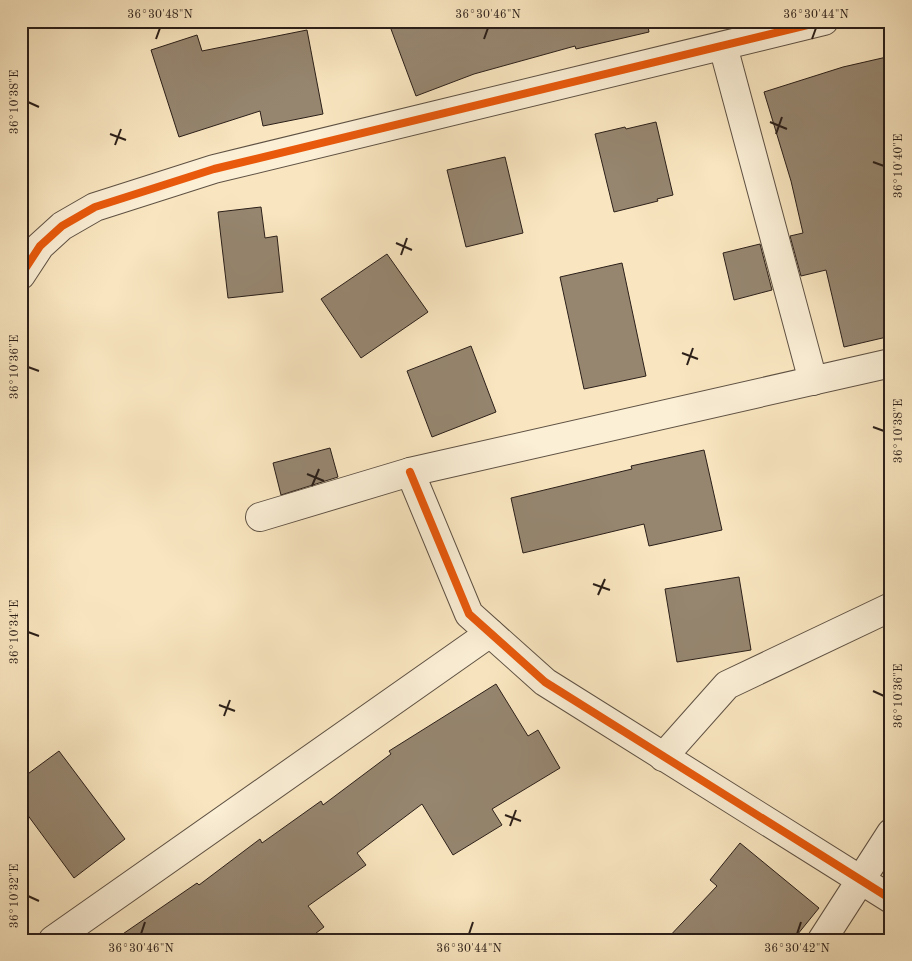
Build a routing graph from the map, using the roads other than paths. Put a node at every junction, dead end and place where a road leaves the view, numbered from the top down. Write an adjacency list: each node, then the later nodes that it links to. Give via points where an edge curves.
1 (824, 21): 2 (street)
2 (723, 46): 3 (street, via 214,169 94,207 62,226 40,246); 5 (street)
3 (21, 275)
4 (891, 363): 5 (street)
5 (812, 381): 6 (street)
6 (410, 472): 7 (street); 9 (street, via 469,614)
7 (260, 517)
8 (891, 607): 10 (street, via 727,685)
9 (490, 633): 10 (street, via 545,682); 14 (street)
10 (664, 757): 12 (street)
11 (891, 833): 12 (street)
12 (860, 880): 13 (street); 15 (street)
13 (891, 899)
14 (53, 940)
15 (822, 940)

